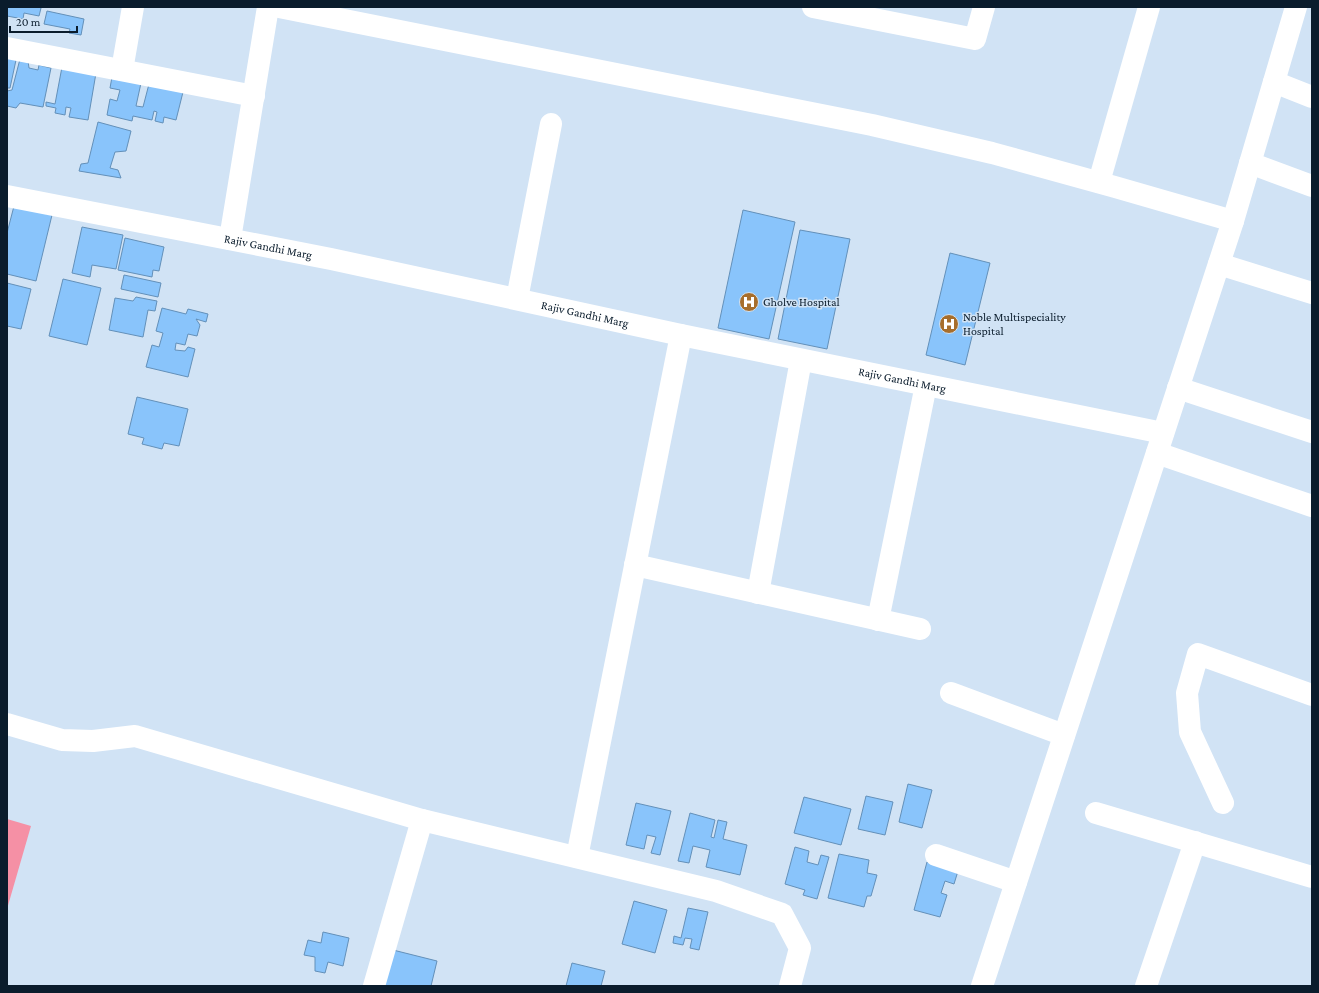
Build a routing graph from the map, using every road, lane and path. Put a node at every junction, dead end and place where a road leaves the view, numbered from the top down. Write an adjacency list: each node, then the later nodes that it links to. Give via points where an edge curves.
1 (133, 7): 9 (street)
2 (268, 7): 11 (street)
3 (279, 7): 15 (street, via 872,125 992,153)
4 (984, 7): 7 (street, via 975,39)
5 (1149, 7): 15 (street)
6 (1296, 7): 10 (street)
7 (821, 8)
8 (7, 48): 9 (street)
9 (122, 70): 11 (street)
10 (1274, 82): 12 (street); 14 (street)
11 (254, 96): 19 (street)
12 (1312, 97)
13 (551, 124): 22 (street)
14 (1250, 163): 16 (street); 18 (street)
15 (1099, 182): 18 (street)
16 (1312, 186)
17 (7, 196): 19 (street, Rajiv Gandhi Marg)
18 (1233, 222): 20 (street)
19 (230, 239): 22 (street, Rajiv Gandhi Marg)
20 (1219, 264): 21 (street); 26 (street)
21 (1312, 293)
22 (517, 299): 23 (street, Rajiv Gandhi Marg)
23 (681, 335): 24 (street, Rajiv Gandhi Marg); 31 (street)
24 (801, 360): 25 (street, Rajiv Gandhi Marg); 32 (street)
25 (926, 385): 28 (street, Rajiv Gandhi Marg); 33 (street)
26 (1178, 388): 27 (street); 28 (street)
27 (1312, 432)
28 (1164, 433): 29 (street)
29 (1157, 454): 30 (street); 38 (street)
30 (1312, 506)
31 (635, 565): 32 (street); 44 (street)
32 (758, 593): 33 (street)
33 (878, 620): 34 (street)
34 (920, 629)
35 (1309, 690): 39 (street, via 1198,654 1187,693 1190,732)
36 (951, 693): 38 (street)
37 (7, 724): 41 (street, via 62,740 93,741 135,736)
38 (1064, 735): 46 (street)
39 (1223, 803)
40 (1096, 813): 42 (street)
41 (422, 820): 44 (street); 47 (street)
42 (1195, 842): 45 (street); 50 (street)
43 (936, 855): 46 (street)
44 (577, 857): 48 (street, via 716,890 782,914 800,948)
45 (1312, 877)
46 (1016, 882): 49 (street)
47 (374, 986)
48 (790, 986)
49 (982, 986)
50 (1146, 986)

